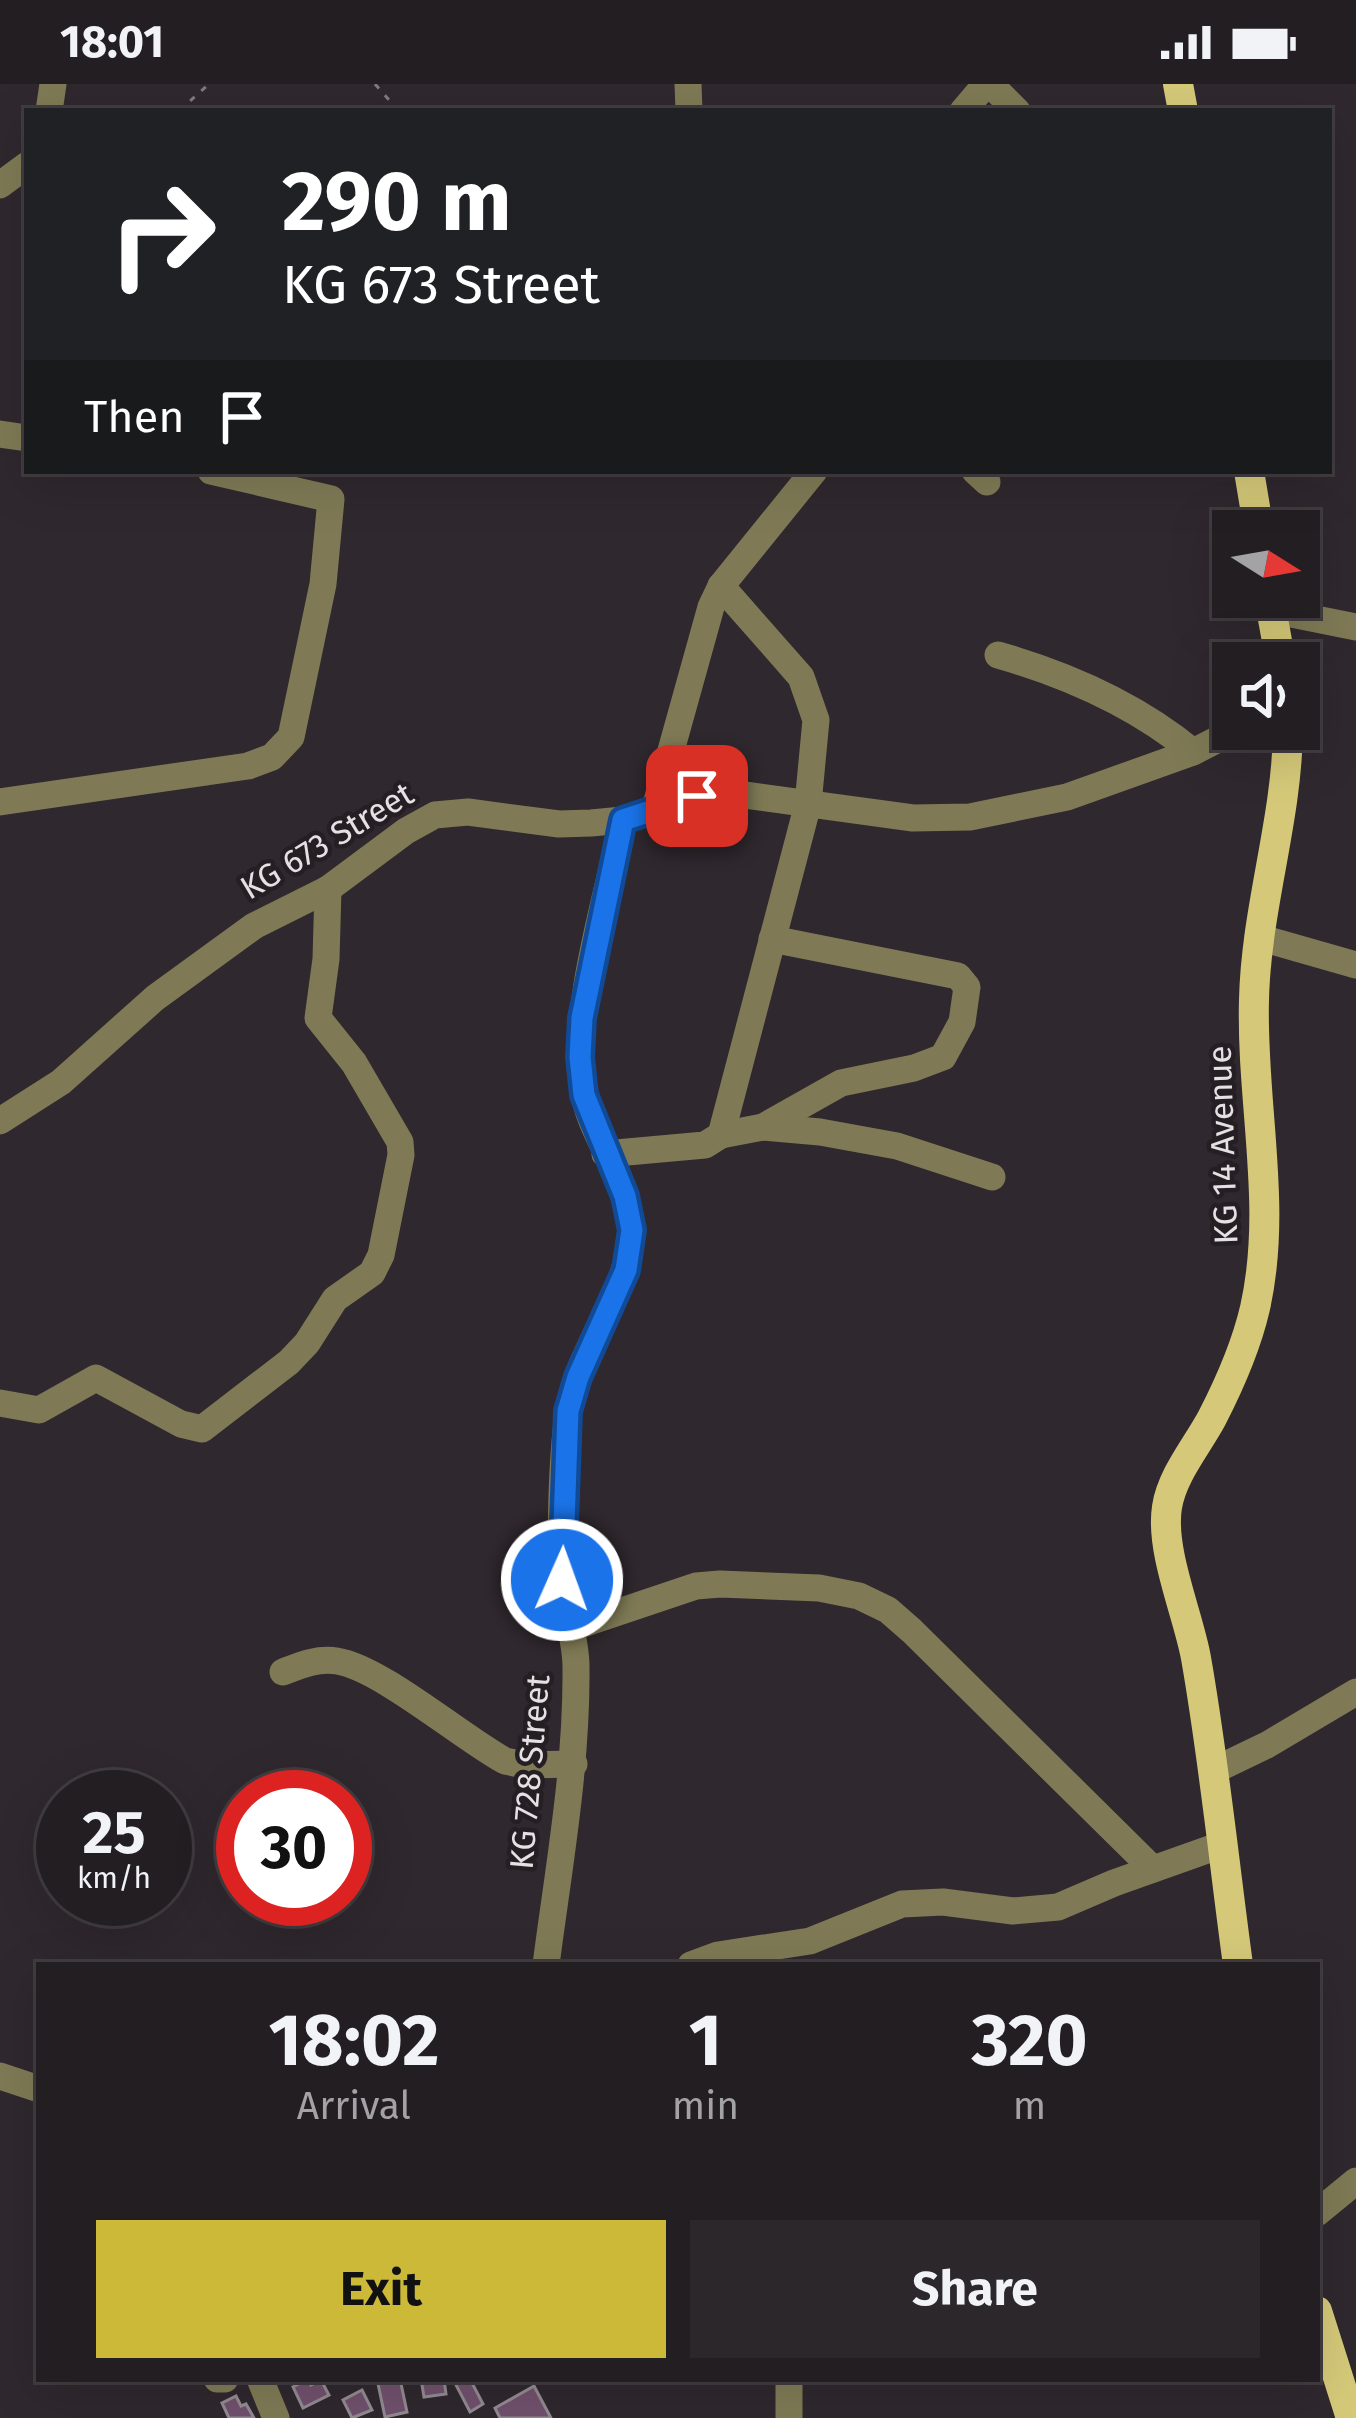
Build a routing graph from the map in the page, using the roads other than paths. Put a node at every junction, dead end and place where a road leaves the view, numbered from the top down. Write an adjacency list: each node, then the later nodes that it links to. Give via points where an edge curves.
1 (988, 84): 2 (street); 3 (street)
2 (966, 108)
3 (1014, 108)
4 (225, 474): 15 (street, via 331,499 323,584 291,736 272,757 248,766)
5 (812, 474): 8 (street)
6 (1250, 474): 7 (main road)
7 (1256, 510)
8 (722, 586): 16 (street, via 801,677 816,721); 17 (street)
9 (1320, 617): 10 (street)
10 (1356, 627)
11 (998, 655): 14 (street, via 1051,670 1158,723)
12 (1212, 742): 14 (street, KG 673 Street)
13 (1286, 750): 20 (main road, KG 14 Avenue)
14 (1193, 752): 16 (street, KG 673 Street, via 1066,797 970,818)
15 (0, 802)
16 (808, 804): 17 (street, KG 673 Street, via 724,793); 21 (street)
17 (655, 808): 18 (street, KG 673 Street)
18 (623, 820): 19 (street, KG 673 Street, via 435,815); 26 (street, KG 728 Street, via 582,1018 584,1095)
19 (328, 889): 23 (street, KG 673 Street, via 254,926 154,998 61,1082); 28 (street, via 317,1018 400,1142 372,1273 335,1300 289,1362 202,1429 96,1378 38,1409)
20 (1258, 937): 22 (street); 33 (main road, KG 14 Avenue, via 1262,1273 1245,1346 1166,1508)
21 (772, 939): 24 (street, via 958,976 967,987 962,1022 943,1057 841,1082); 25 (street)
22 (1356, 965)
23 (0, 1120)
24 (763, 1127): 25 (street); 27 (street, via 897,1145)
25 (721, 1136): 26 (street)
26 (605, 1154): 29 (street, KG 728 Street, via 632,1230 626,1270 568,1411 562,1580)
27 (992, 1178)
28 (0, 1403)
29 (574, 1627): 32 (street, KG 728 Street); 35 (street, via 696,1586 859,1596 912,1631)
30 (283, 1672): 32 (street, via 312,1660 339,1661 505,1761)
31 (1356, 1692): 33 (street)
32 (574, 1764): 36 (street, KG 728 Street)
33 (1215, 1770): 34 (main road, KG 14 Avenue)
34 (1221, 1846): 35 (street); 38 (main road, KG 14 Avenue)
35 (1153, 1869): 37 (street, via 1040,1911 902,1904 810,1941)
36 (546, 1962)
37 (699, 1962)
38 (1238, 1962)
39 (0, 2075): 40 (street)
40 (36, 2088)
41 (1356, 2181): 42 (street)
42 (1320, 2211)
43 (1320, 2320): 48 (main road)
44 (261, 2382): 46 (street)
45 (789, 2382): 47 (street)
46 (276, 2418)
47 (789, 2418)
48 (1351, 2418)

